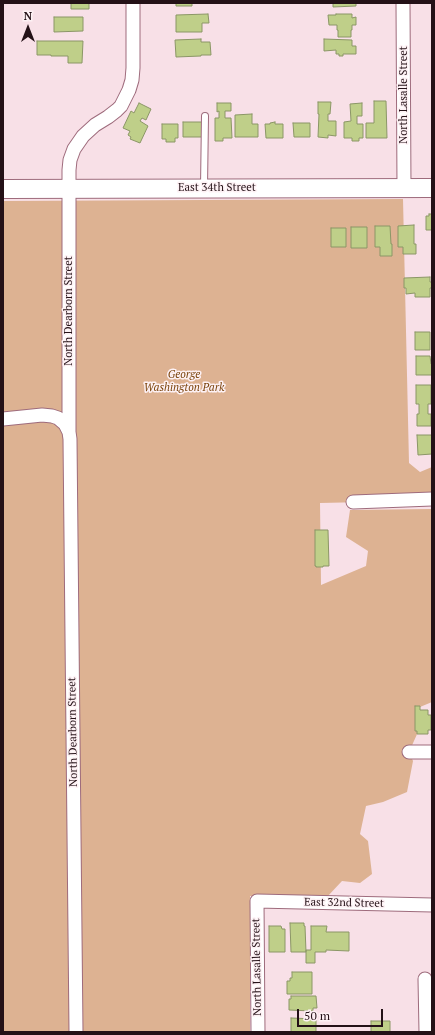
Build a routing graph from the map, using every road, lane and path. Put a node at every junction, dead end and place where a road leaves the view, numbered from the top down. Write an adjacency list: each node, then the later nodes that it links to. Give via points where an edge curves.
1 (133, 3): 8 (street, North Dearborn Street, via 133,68 129,90 121,106 90,129 76,145 69,165)
2 (403, 3): 5 (street, North Lasalle Street)
3 (205, 116): 4 (lane)
4 (204, 188): 5 (main road, East 34th Street); 8 (main road, East 34th Street)
5 (404, 188): 6 (main road, East 34th Street)
6 (432, 188)
7 (3, 189): 8 (main road, East 34th Street)
8 (69, 189): 10 (street, North Dearborn Street)
9 (3, 419): 10 (street, via 52,416 65,424)
10 (69, 432): 18 (street, North Dearborn Street)
11 (432, 499): 12 (street)
12 (353, 502)
13 (409, 752): 14 (street)
14 (432, 752)
15 (257, 901): 16 (street, East 32nd Street); 19 (street, North Lasalle Street)
16 (432, 905)
17 (425, 979): 20 (street)
18 (76, 1032)
19 (258, 1032)
20 (426, 1032)

